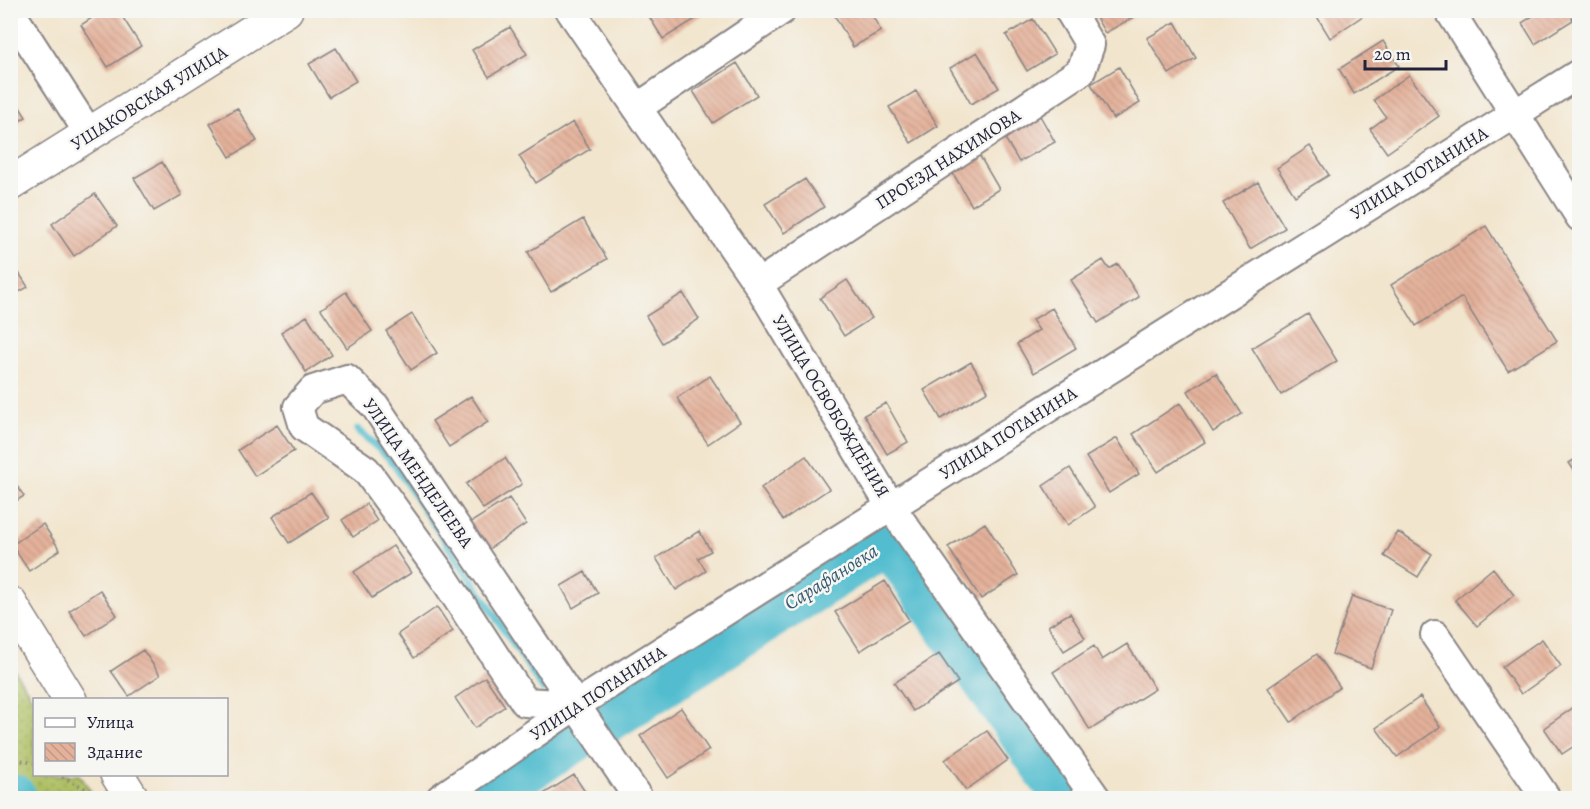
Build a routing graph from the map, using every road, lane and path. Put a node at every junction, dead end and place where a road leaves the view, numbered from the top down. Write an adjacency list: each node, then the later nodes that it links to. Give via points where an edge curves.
1 (286, 10): 10 (main road, УШАКОВСКАЯ УЛИЦА)
2 (570, 10): 8 (street, УЛИЦА ОСВОБОЖДЕНИЯ)
3 (782, 10): 8 (street)
4 (1069, 10): 13 (street, ПРОЕЗД НАХИМОВА, via 1090,45 1081,71)
5 (1449, 10): 9 (street)
6 (10, 11): 10 (street)
7 (1580, 73): 9 (street, УЛИЦА ПОТАНИНА)
8 (637, 108): 13 (street, УЛИЦА ОСВОБОЖДЕНИЯ)
9 (1514, 113): 12 (street); 14 (street, УЛИЦА ПОТАНИНА)
10 (90, 135): 11 (main road, УШАКОВСКАЯ УЛИЦА)
11 (10, 184)
12 (1580, 217)
13 (758, 284): 14 (street, УЛИЦА ОСВОБОЖДЕНИЯ)
14 (891, 507): 18 (street, УЛИЦА ПОТАНИНА); 26 (street, УЛИЦА ОСВОБОЖДЕНИЯ)
15 (10, 603): 17 (main road)
16 (1436, 635): 27 (street)
17 (69, 698)
18 (576, 705): 18 (street, УЛИЦА МЕНДЕЛЕЕВА, via 375,406 348,379 313,390 298,407 304,427 366,470 442,575 525,702); 24 (street, УЛИЦА ПОТАНИНА); 25 (street, УЛИЦА МЕНДЕЛЕЕВА)
19 (10, 758): 20 (path)
20 (33, 763)
21 (67, 776): 22 (path)
22 (103, 783): 23 (main road)
23 (132, 798)
24 (441, 798)
25 (638, 798)
26 (1096, 798)
27 (1546, 798)

